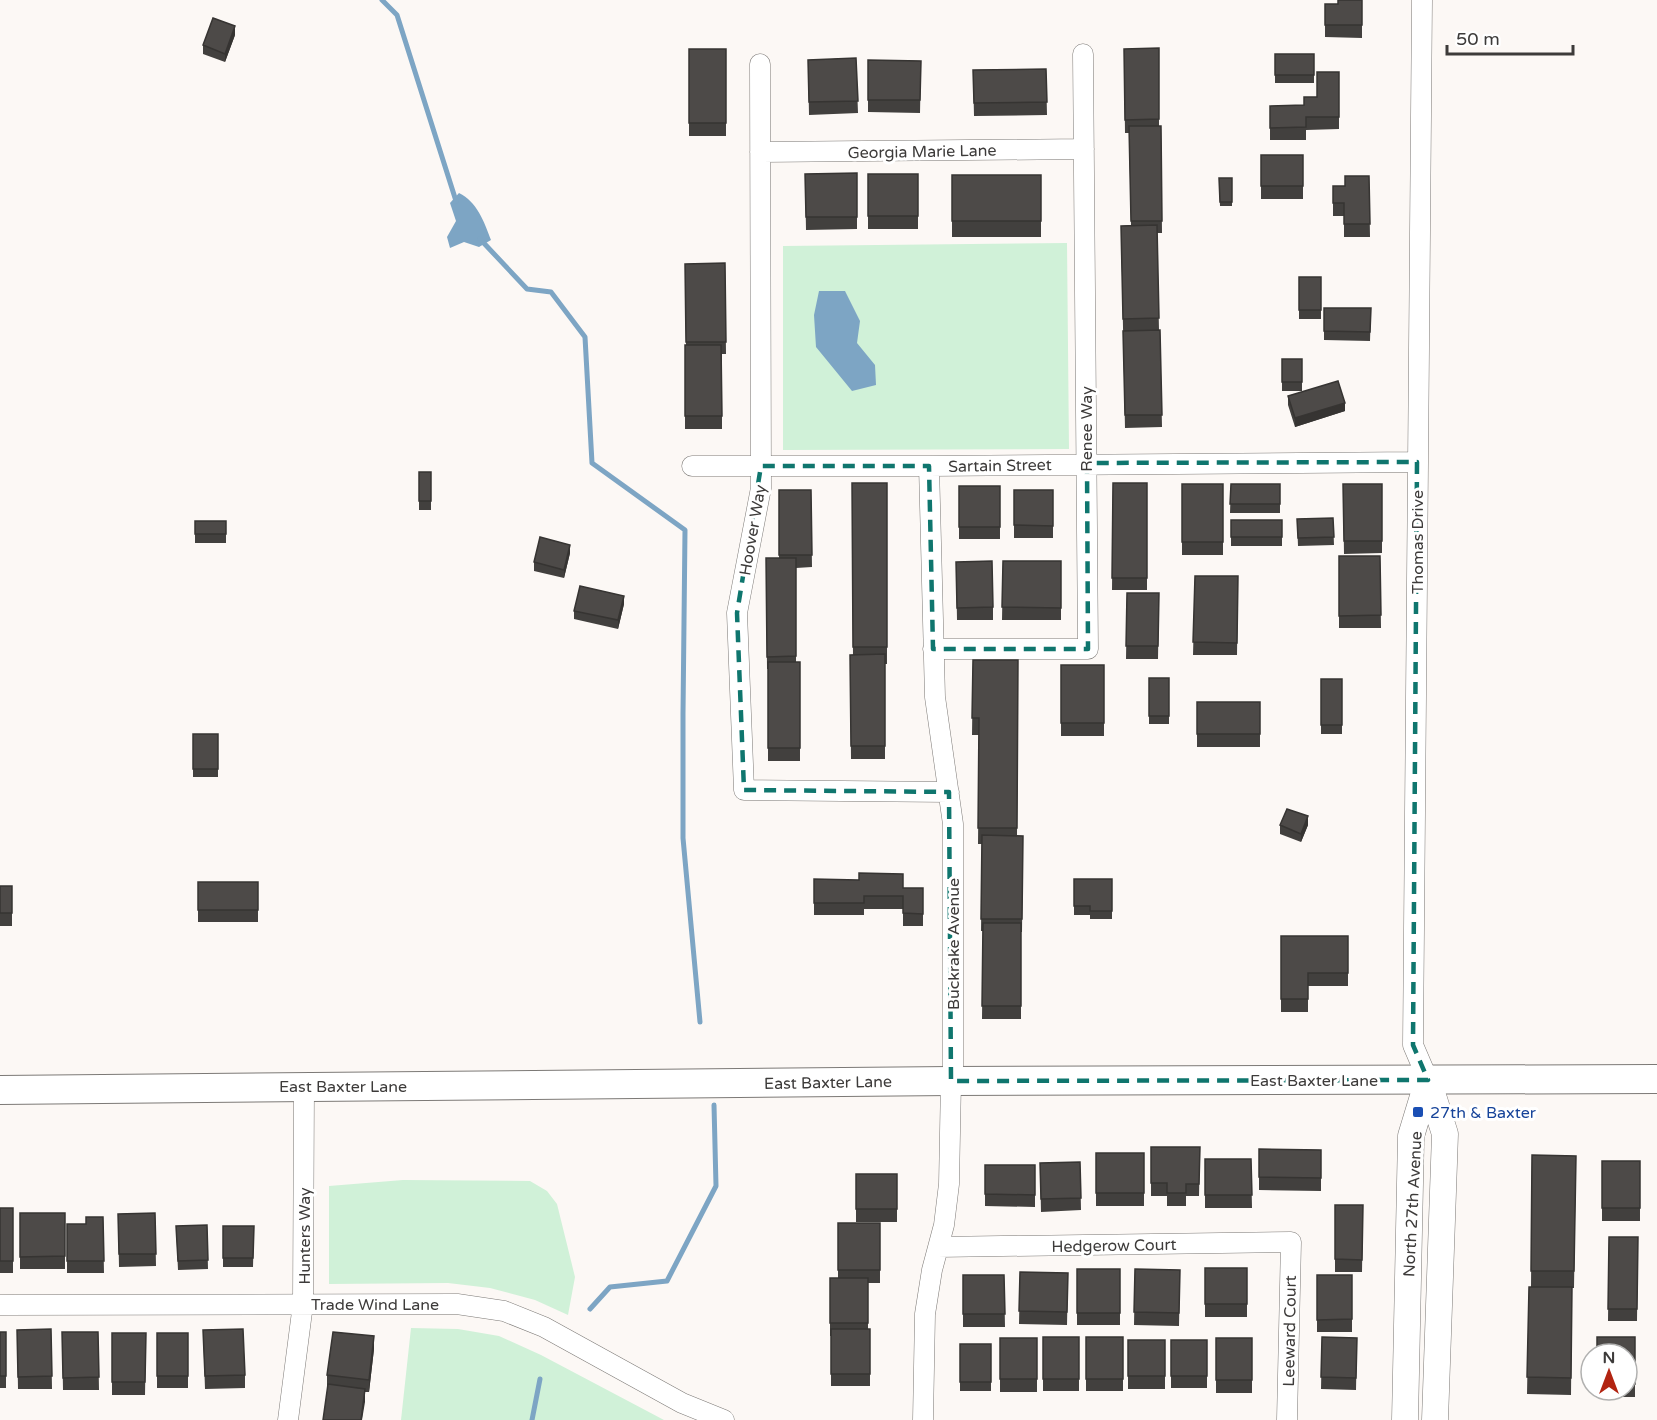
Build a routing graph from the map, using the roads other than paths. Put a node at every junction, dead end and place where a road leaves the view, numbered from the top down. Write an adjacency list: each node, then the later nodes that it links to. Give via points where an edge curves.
1 (1422, 0): 6 (street, Thomas Drive)
2 (1083, 54): 4 (street, Renee Way)
3 (760, 64): 5 (street, Hoover Way)
4 (1084, 148): 5 (street, Georgia Marie Lane); 7 (street, Renee Way)
5 (760, 153): 9 (street, Hoover Way)
6 (1417, 462): 7 (street, Sartain Street); 14 (street, Thomas Drive, via 1413,1045)
7 (1087, 464): 10 (street, Sartain Street); 11 (street, Renee Way, via 1088,649)
8 (692, 466): 9 (street, Sartain Street)
9 (760, 466): 10 (street, Sartain Street); 12 (street, Hoover Way, via 760,488 737,613 744,790)
10 (929, 466): 11 (street, Buckrake Avenue)
11 (933, 649): 12 (street, Buckrake Avenue, via 935,697)
12 (949, 792): 15 (street, Buckrake Avenue, via 953,824)
13 (1657, 1079): 14 (main road, East Baxter Lane)
14 (1428, 1080): 15 (main road, East Baxter Lane); 26 (street, North 27th Avenue, via 1411,1136); 27 (street, North 27th Avenue, via 1445,1134)
15 (951, 1081): 16 (main road, East Baxter Lane); 19 (street, Buckrake Avenue, via 949,1184)
16 (304, 1086): 17 (main road, East Baxter Lane); 20 (street, Hunters Way)
17 (0, 1090)
18 (1291, 1242): 19 (street, Hedgerow Court); 25 (street, Leeward Court)
19 (938, 1248): 24 (street, Buckrake Avenue, via 926,1314)
20 (303, 1304): 21 (street, Trade Wind Lane); 22 (street, Hunters Way); 23 (street, Trade Wind Lane, via 457,1304 504,1311 544,1327 682,1403)
21 (0, 1305)
22 (288, 1420)
23 (724, 1420)
24 (923, 1420)
25 (1287, 1420)
26 (1405, 1420)
27 (1435, 1420)

